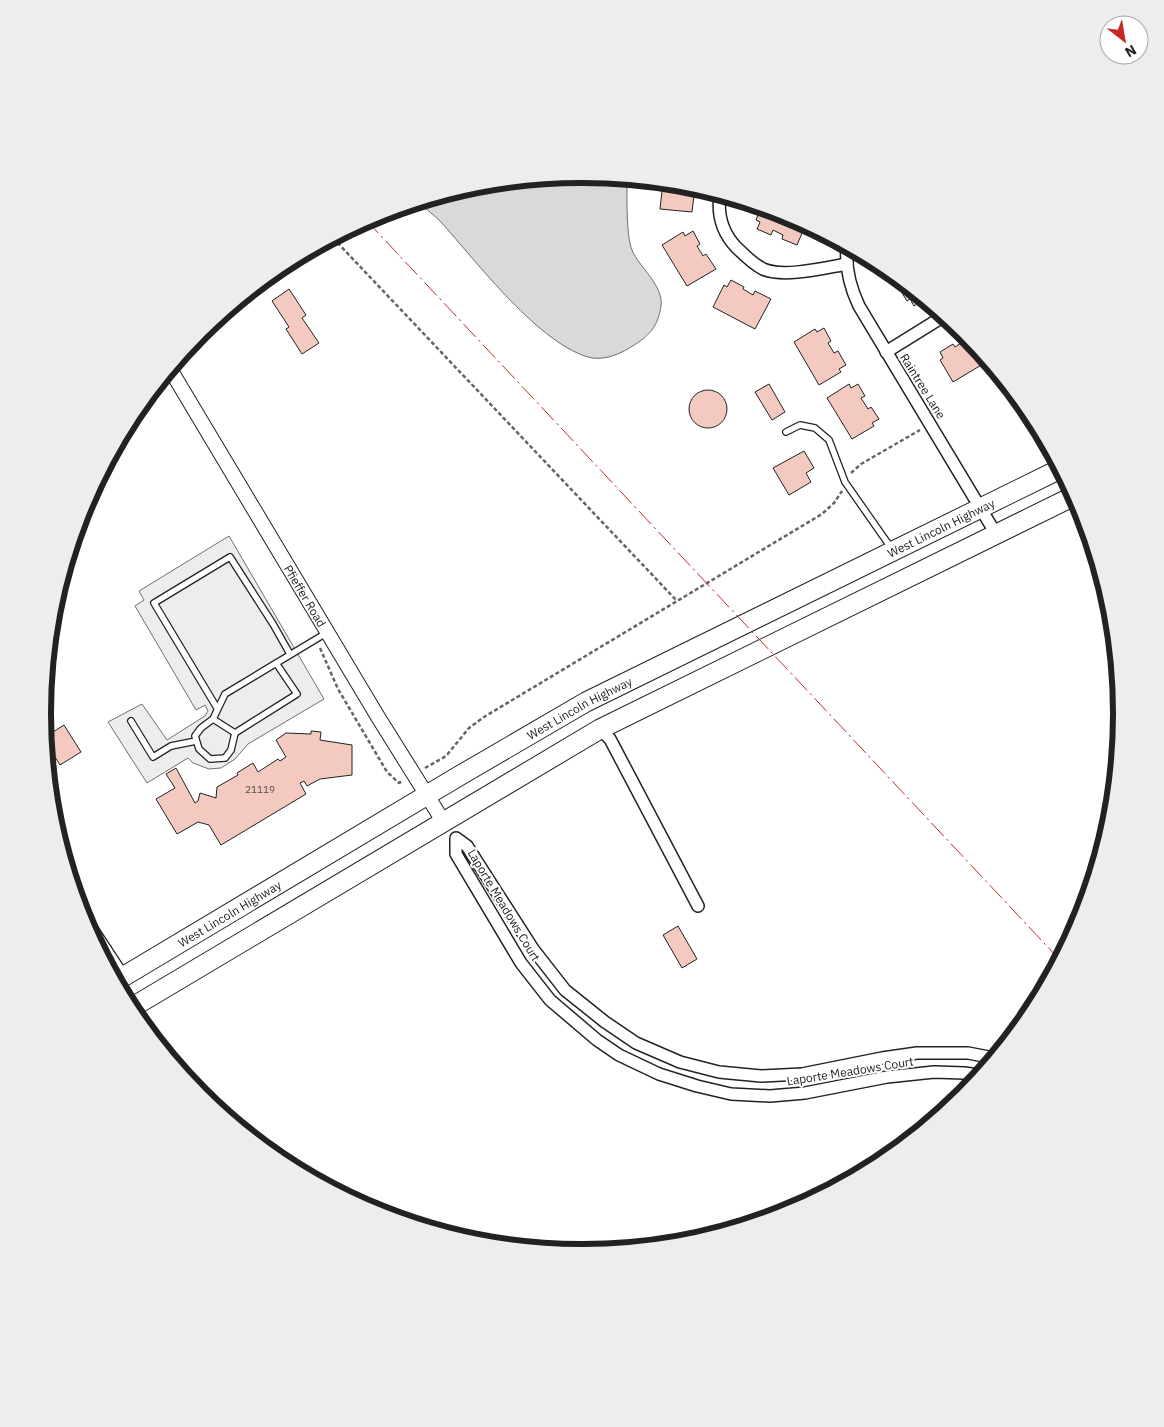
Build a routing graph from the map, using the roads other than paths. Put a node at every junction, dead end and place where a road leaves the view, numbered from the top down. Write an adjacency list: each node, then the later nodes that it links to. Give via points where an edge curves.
1 (719, 201): 3 (street, via 721,223 731,241 763,269 801,272)
2 (847, 254): 3 (street, Raintree Lane)
3 (847, 264): 5 (street, Raintree Lane, via 859,306)
4 (938, 320): 5 (street)
5 (886, 352): 10 (street, Raintree Lane)
6 (174, 375): 13 (street, Pfieffer Road)
7 (786, 432): 12 (lane, via 800,425 815,428 829,440 845,482)
8 (1054, 472): 10 (main road, West Lincoln Highway)
9 (1067, 499): 11 (main road)
10 (981, 508): 11 (street, Raintree Lane); 12 (main road, West Lincoln Highway)
11 (996, 534): 19 (main road)
12 (896, 550): 22 (main road, West Lincoln Highway, via 586,702)
13 (322, 635): 14 (lane); 22 (street, Pfieffer Road)
14 (290, 654): 15 (lane); 16 (lane, via 230,557 154,603)
15 (276, 663): 16 (lane, via 225,694); 20 (lane, via 297,694)
16 (217, 708): 17 (lane)
17 (213, 719): 20 (lane); 21 (lane, via 201,728 195,736)
18 (131, 721): 21 (lane, via 153,757 171,746)
19 (600, 729): 23 (main road); 25 (street, via 610,739)
20 (235, 733): 21 (lane, via 231,750 225,758 210,759 199,749)
21 (196, 741)
22 (426, 796): 23 (street, Pfieffer Road); 29 (main road, West Lincoln Highway)
23 (443, 821): 24 (street, Laporte Meadows Court); 30 (main road)
24 (456, 838): 31 (street, Laporte Meadows Court, via 468,846 533,949 565,990 636,1043 680,1062 719,1072 761,1076 802,1074 917,1053 968,1053); 32 (street, Laporte Meadows Court, via 456,854 521,963 550,1000 619,1055 659,1074 731,1094 770,1096 805,1093 887,1077 934,1072)
25 (698, 906)
26 (102, 938): 27 (lane)
27 (108, 948): 28 (lane)
28 (118, 972)
29 (121, 978)
30 (138, 1003)
31 (986, 1057)
32 (971, 1074)

